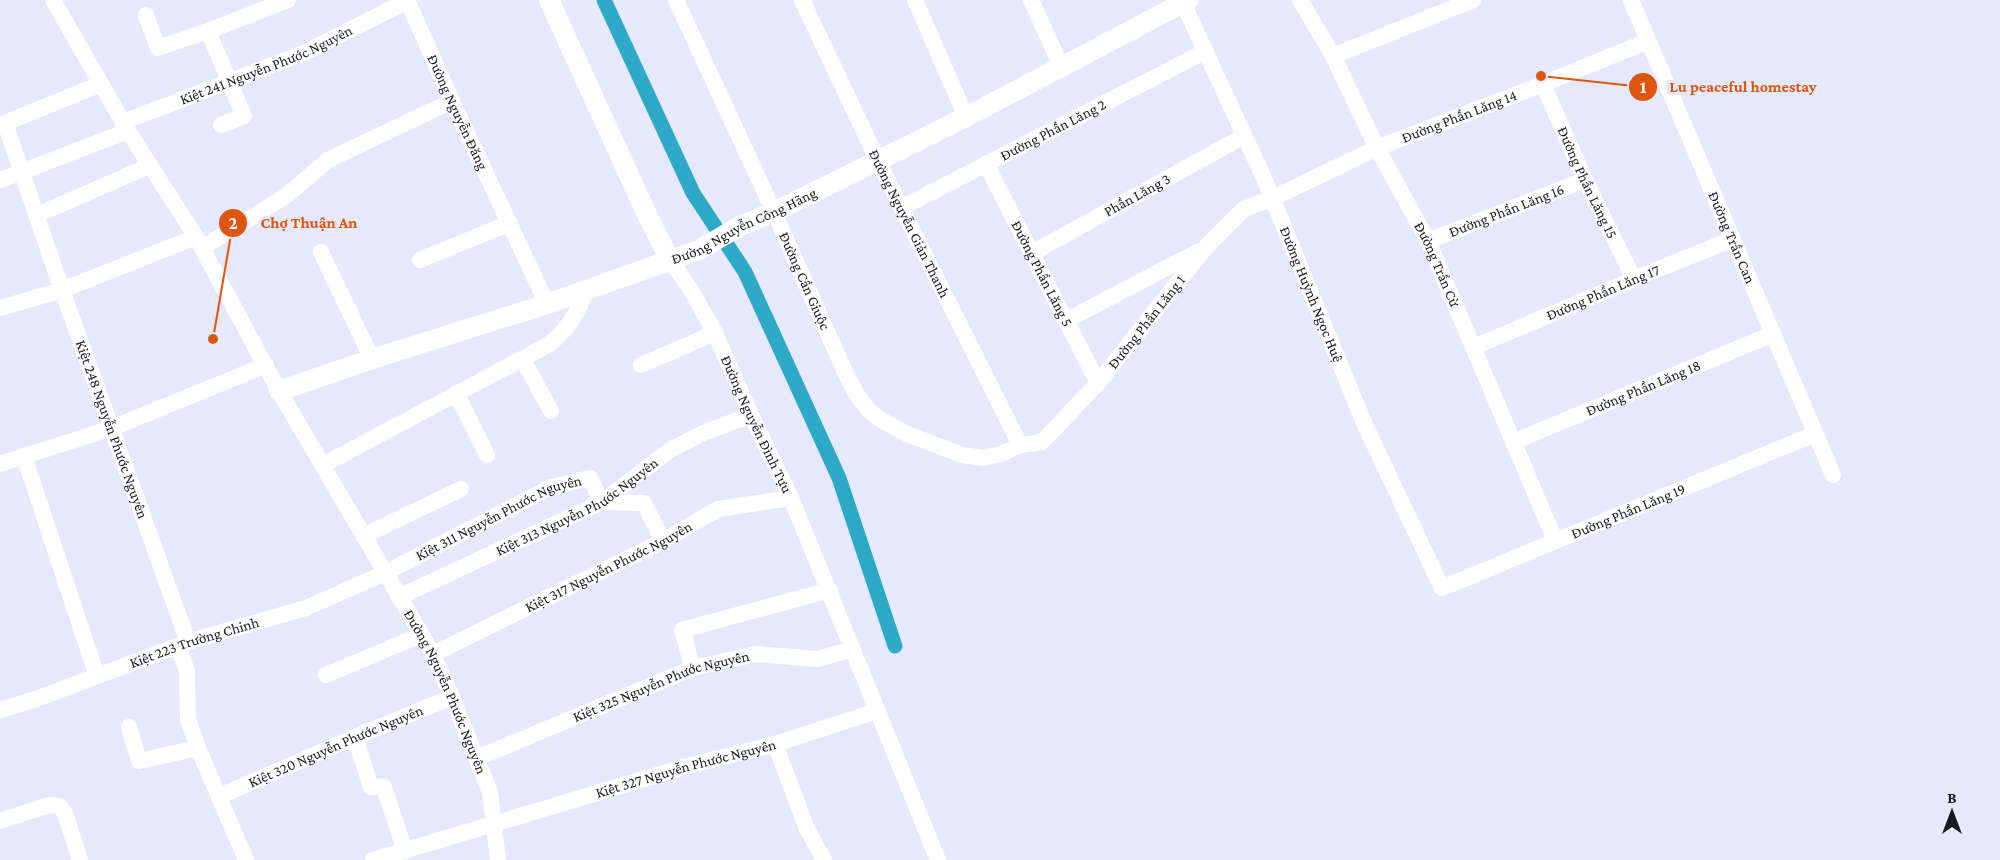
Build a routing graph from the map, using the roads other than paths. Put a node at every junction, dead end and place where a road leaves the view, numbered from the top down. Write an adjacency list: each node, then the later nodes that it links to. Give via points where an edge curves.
1 (53, 0): 20 (street, Đường Nguyễn Phước Nguyên)
2 (288, 0): 14 (street)
3 (407, 0): 19 (street, Kiệt 241 Nguyễn Phước Nguyên, via 315,48); 22 (street, Đường Nguyễn Đăng)
4 (549, 0): 46 (street, Đường Nguyễn Đình Tựu)
5 (676, 0): 36 (street, Đường Cần Giuộc)
6 (802, 0): 28 (street, Đường Nguyễn Giản Thanh)
7 (915, 0): 23 (street)
8 (1031, 0): 18 (street)
9 (1300, 0): 17 (street, Đường Trần Cừ)
10 (1473, 0): 17 (street)
11 (1631, 0): 15 (street, Đường Trần Can)
12 (1185, 1): 16 (street, Đường Huỳnh Ngọc Huệ); 18 (street, Đường Nguyễn Công Hãng)
13 (146, 15): 14 (street, via 158,48)
14 (208, 32): 19 (street)
15 (1648, 41): 21 (street, Đường Phần Lăng 14); 39 (street, Đường Trần Can)
16 (1206, 51): 26 (street, Đường Huỳnh Ngọc Huệ); 29 (street, Đường Phần Lăng 2)
17 (1333, 56): 27 (street, Đường Trần Cừ)
18 (1061, 66): 23 (street, Đường Nguyễn Công Hãng)
19 (229, 81): 24 (street, via 244,116); 25 (street, Kiệt 241 Nguyễn Phước Nguyên)
20 (101, 84): 25 (street, Đường Nguyễn Phước Nguyên); 31 (street, Kiệt 248 Nguyễn Phước Nguyên, via 6,123)
21 (1543, 84): 27 (street, Đường Phần Lăng 14); 33 (street, Đường Phần Lăng 15)
22 (452, 101): 38 (street, Đường Nguyễn Đăng); 40 (street, via 328,160 286,196)
23 (966, 117): 28 (street, Đường Nguyễn Công Hãng)
24 (220, 125)
25 (125, 127): 30 (street, Đường Nguyễn Phước Nguyên); 31 (street)
26 (1244, 136): 34 (street, Đường Huỳnh Ngọc Huệ); 44 (street, Phần Lăng 3)
27 (1377, 148): 34 (street, Đường Phần Lăng 14); 41 (street, Đường Trần Cừ)
28 (878, 161): 35 (street, Đường Nguyễn Giản Thanh); 36 (street, Đường Nguyễn Công Hãng)
29 (986, 164): 35 (street, Đường Phần Lăng 2); 44 (street, Đường Phần Lăng 5)
30 (149, 166): 37 (street); 40 (street, Đường Nguyễn Phước Nguyên)
31 (22, 172): 32 (street); 37 (street, Kiệt 248 Nguyễn Phước Nguyên)
32 (0, 180)
33 (1585, 180): 41 (street, Đường Phần Lăng 16); 47 (street, Đường Phần Lăng 15)
34 (1273, 198): 42 (street, Đường Phần Lăng 1, via 1244,209); 81 (street, Đường Huỳnh Ngọc Huệ, via 1364,423)
35 (901, 208): 68 (street, Đường Nguyễn Giản Thanh)
36 (774, 212): 46 (street, Đường Nguyễn Công Hãng, via 699,250); 68 (street, Đường Cần Giuộc, via 846,374 869,411 906,434 962,455 984,458)
37 (37, 215): 48 (street, Kiệt 248 Nguyễn Phước Nguyên)
38 (510, 222): 45 (street); 50 (street, Đường Nguyễn Đăng)
39 (1733, 239): 47 (street, Đường Phần Lăng 17); 54 (street, Đường Trần Can)
40 (199, 242): 48 (street); 58 (street, Đường Nguyễn Phước Nguyên)
41 (1428, 242): 55 (street, Đường Trần Cừ)
42 (1206, 247): 52 (street); 60 (street, Đường Phần Lăng 1)
43 (321, 252): 56 (street)
44 (1032, 253): 52 (street, Đường Phần Lăng 5)
45 (420, 260)
46 (670, 260): 49 (street, Đường Nguyễn Công Hãng); 53 (street, Đường Nguyễn Đình Tựu)
47 (1634, 279): 55 (street, Đường Phần Lăng 17)
48 (62, 290): 51 (street); 65 (street, Kiệt 248 Nguyễn Phước Nguyên)
49 (586, 291): 50 (street, Đường Nguyễn Công Hãng); 57 (street, via 561,335)
50 (547, 304): 56 (street, Đường Nguyễn Công Hãng)
51 (0, 308)
52 (1067, 320): 60 (street, Đường Phần Lăng 5)
53 (715, 333): 59 (street); 64 (street, Đường Nguyễn Đình Tựu)
54 (1773, 334): 66 (street, Đường Trần Can); 67 (street, Đường Phần Lăng 18)
55 (1474, 347): 67 (street, Đường Trần Cừ)
56 (372, 359): 61 (street, Đường Nguyễn Công Hãng)
57 (523, 360): 62 (street); 63 (street)
58 (266, 365): 61 (street, Đường Nguyễn Phước Nguyên); 65 (street)
59 (641, 365)
60 (1098, 383): 68 (street, Đường Phần Lăng 1, via 1042,442)
61 (279, 391): 72 (street, Đường Nguyễn Phước Nguyên)
62 (456, 393): 69 (street); 72 (street)
63 (551, 411)
64 (751, 414): 75 (street, Đường Nguyễn Đình Tựu); 76 (street, Kiệt 313 Nguyễn Phước Nguyên, via 670,450)
65 (112, 428): 70 (street); 85 (street, Kiệt 248 Nguyễn Phước Nguyên)
66 (1815, 434): 73 (street, Đường Trần Can); 78 (street, Đường Phần Lăng 19)
67 (1513, 442): 78 (street, Đường Trần Cừ)
68 (1020, 445)
69 (487, 455)
70 (24, 456): 71 (street); 90 (street)
71 (0, 464)
72 (323, 465): 77 (street, Đường Nguyễn Phước Nguyên)
73 (1833, 475)
74 (461, 489): 77 (street)
75 (791, 498): 79 (street, Kiệt 317 Nguyễn Phước Nguyên, via 718,509); 82 (street, Đường Nguyễn Đình Tựu)
76 (602, 502): 79 (street, via 644,503); 80 (street, Kiệt 311 Nguyễn Phước Nguyên, via 590,478 551,487); 83 (street, Kiệt 313 Nguyễn Phước Nguyên)
77 (363, 536): 80 (street, Đường Nguyễn Phước Nguyên)
78 (1555, 540): 81 (street, Đường Phần Lăng 19)
79 (663, 541): 87 (street, Kiệt 317 Nguyễn Phước Nguyên)
80 (386, 573): 83 (street, Đường Nguyễn Phước Nguyên); 85 (street, Kiệt 223 Trường Chinh, via 306,608)
81 (1442, 588)
82 (830, 590): 86 (street, Đường Nguyễn Đình Tựu); 88 (street, via 682,630)
83 (399, 597): 84 (street, Đường Nguyễn Phước Nguyên)
84 (422, 635): 87 (street, Đường Nguyễn Phước Nguyên); 89 (street)
85 (183, 644): 90 (street, Kiệt 223 Trường Chinh); 97 (street, Kiệt 248 Nguyễn Phước Nguyên, via 188,719)
86 (853, 649): 88 (street, Kiệt 325 Nguyễn Phước Nguyên, via 818,659 756,654); 93 (street, Đường Nguyễn Đình Tựu)
87 (433, 654): 91 (street, Đường Nguyễn Phước Nguyên)
88 (693, 668): 98 (street, Kiệt 325 Nguyễn Phước Nguyên)
89 (326, 675)
90 (97, 676): 92 (street, Kiệt 223 Trường Chinh)
91 (452, 697): 95 (street, Kiệt 320 Nguyễn Phước Nguyên); 98 (street, Đường Nguyễn Phước Nguyên)
92 (0, 710)
93 (877, 711): 96 (street, Kiệt 327 Nguyễn Phước Nguyên); 108 (street, Đường Nguyễn Đình Tựu)
94 (129, 727): 97 (street, via 140,761)
95 (355, 737): 99 (street, Kiệt 320 Nguyễn Phước Nguyên); 102 (street, via 371,787 384,787)
96 (775, 744): 101 (street, Kiệt 327 Nguyễn Phước Nguyên); 107 (street, via 803,820)
97 (198, 748): 99 (street, Kiệt 248 Nguyễn Phước Nguyên)
98 (477, 758): 101 (street, Đường Nguyễn Phước Nguyên, via 490,792)
99 (220, 796): 104 (street, Kiệt 248 Nguyễn Phước Nguyên)
100 (0, 821): 103 (street, via 49,805 59,806 65,813)
101 (494, 824): 102 (street, Kiệt 327 Nguyễn Phước Nguyên); 106 (street, Đường Nguyễn Phước Nguyên)
102 (414, 853): 105 (street, Kiệt 327 Nguyễn Phước Nguyên)
103 (80, 860)
104 (246, 860)
105 (374, 860)
106 (498, 860)
107 (824, 860)
108 (938, 860)

